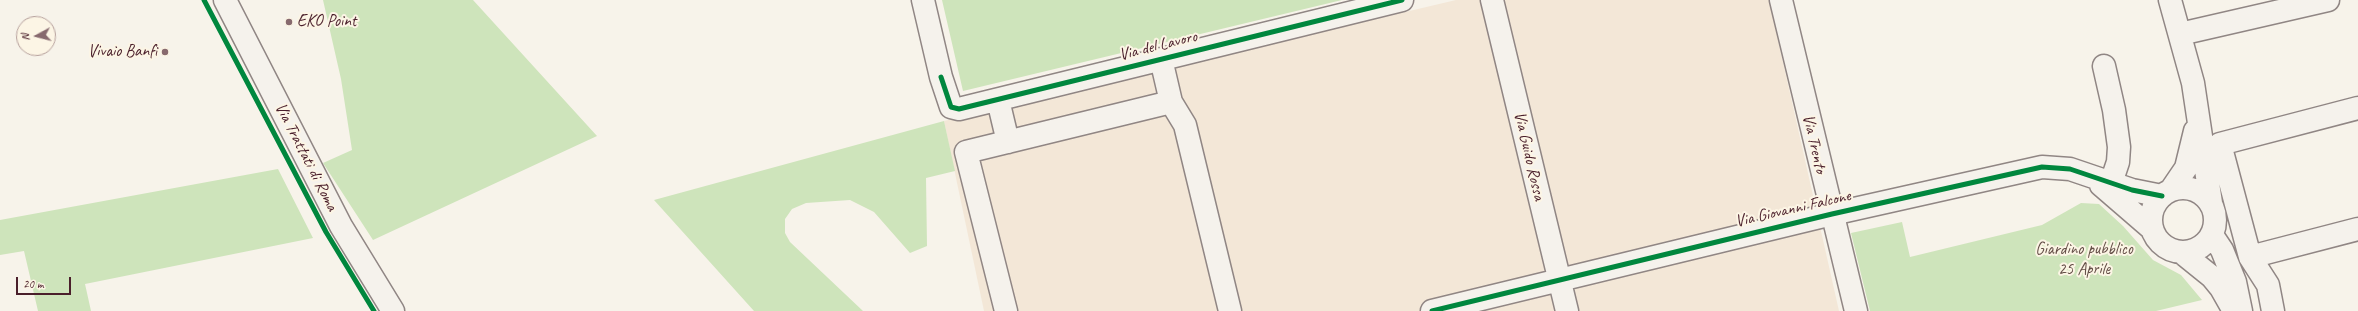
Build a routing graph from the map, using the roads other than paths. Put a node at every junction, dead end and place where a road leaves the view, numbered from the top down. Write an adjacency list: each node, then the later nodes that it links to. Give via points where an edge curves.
1 (225, 0): 26 (street, Via Trattati di Roma, via 341,226)
2 (923, 0): 11 (street, Via del Lavoro, via 941,77 951,107 959,109)
3 (1492, 0): 25 (street, Via Guido Rossa)
4 (1781, 0): 19 (street, Via Trento)
5 (2170, 0): 8 (street)
6 (2328, 0): 8 (street)
7 (1392, 1): 9 (street, Via del Lavoro)
8 (2180, 34): 14 (street)
9 (1161, 59): 11 (street, Via del Lavoro); 12 (street)
10 (2104, 66): 16 (street, via 2119,147 2118,162)
11 (998, 100): 15 (street)
12 (1171, 102): 15 (street); 28 (street, via 1186,125)
13 (2358, 108): 18 (street, via 2220,144)
14 (2197, 114): 17 (street, via 2194,140 2186,168); 20 (street)
15 (1008, 142): 27 (street, via 966,152)
16 (2102, 180): 17 (street, Via Giovanni Falcone, via 2132,190); 19 (street, Via Giovanni Falcone, via 2070,169 2042,167); 21 (street, Via Giovanni Falcone)
17 (2166, 193): 20 (street, via 2182,188 2193,189 2203,194); 21 (street, via 2152,211)
18 (2237, 213): 20 (street); 24 (street)
19 (1832, 214): 25 (street, Via Giovanni Falcone); 31 (street, Via Trento)
20 (2212, 217): 23 (street, via 2199,248); 33 (street, via 2235,282)
21 (2152, 229): 23 (street, via 2163,245)
22 (2358, 229): 24 (street)
23 (2181, 252): 32 (street, via 2212,277)
24 (2250, 257): 34 (street, via 2268,285)
25 (1559, 280): 29 (street, Via Giovanni Falcone); 30 (street, Via Guido Rossa)
26 (392, 311)
27 (1006, 311)
28 (1230, 311)
29 (1432, 311)
30 (1567, 311)
31 (1856, 311)
32 (2234, 311)
33 (2240, 311)
34 (2273, 311)

